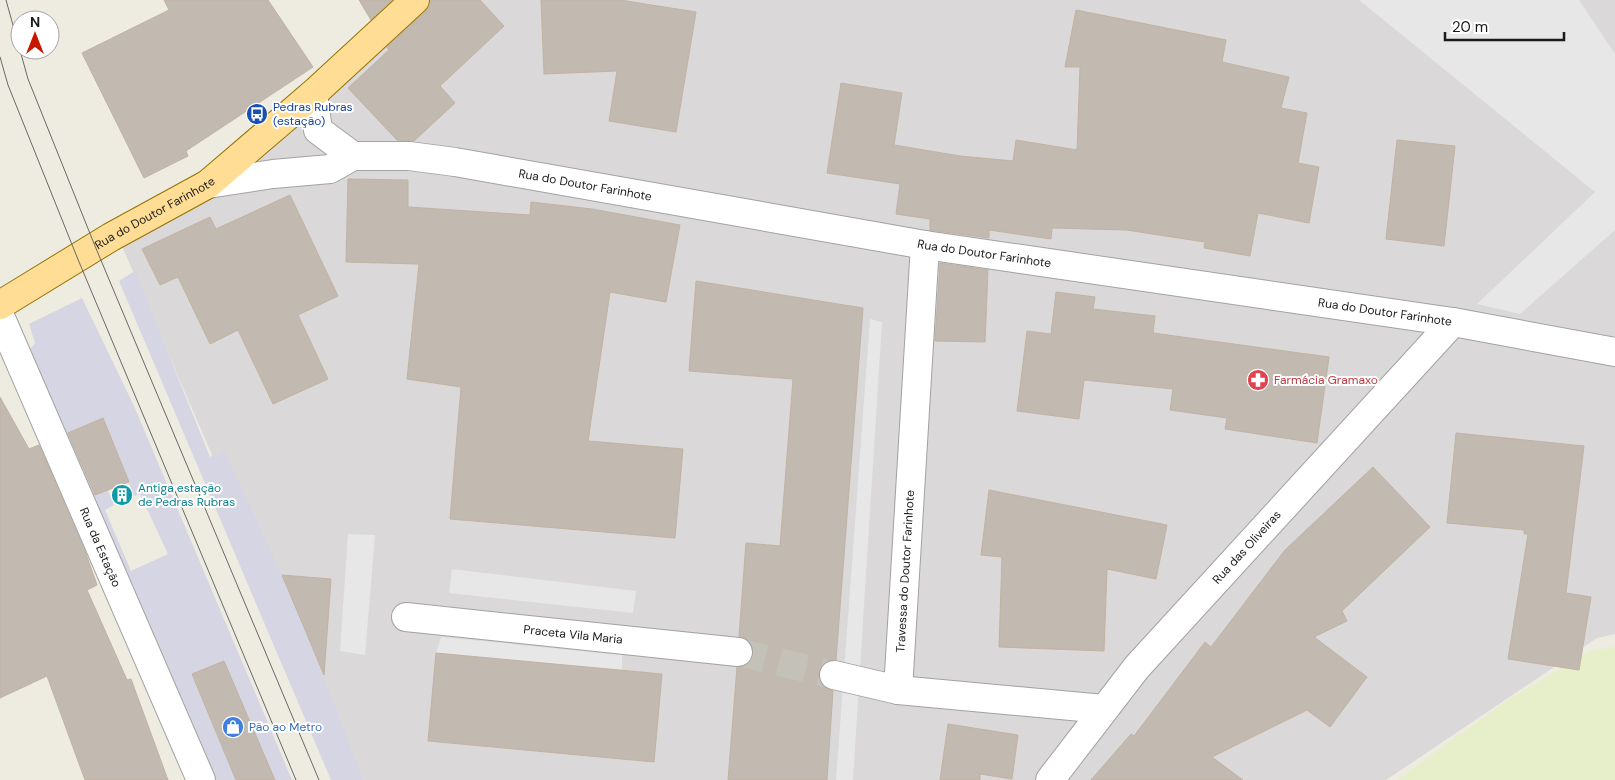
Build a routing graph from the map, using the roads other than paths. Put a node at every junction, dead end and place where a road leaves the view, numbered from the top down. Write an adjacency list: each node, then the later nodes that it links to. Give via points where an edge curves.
1 (415, 0): 2 (main road)
2 (313, 94): 3 (street, via 318,130); 4 (main road)
3 (353, 156): 4 (street, Rua do Doutor Farinhote, via 330,169); 5 (street, Rua do Doutor Farinhote, via 409,156 455,162)
4 (208, 184): 6 (main road, Rua do Doutor Farinhote, via 111,237)
5 (925, 245): 8 (street, Rua do Doutor Farinhote); 13 (street, Travessa do Doutor Farinhote)
6 (0, 305)
7 (0, 316): 15 (street, Rua da Estação)
8 (1452, 322): 9 (street, Rua do Doutor Farinhote); 14 (street, Rua das Oliveiras, via 1136,666)
9 (1615, 352)
10 (406, 617): 11 (street, Praceta Vila Maria)
11 (738, 652)
12 (834, 675): 13 (street)
13 (898, 690): 14 (street)
14 (1104, 710): 16 (street, Rua das Oliveiras)
15 (201, 780)
16 (1050, 780)

